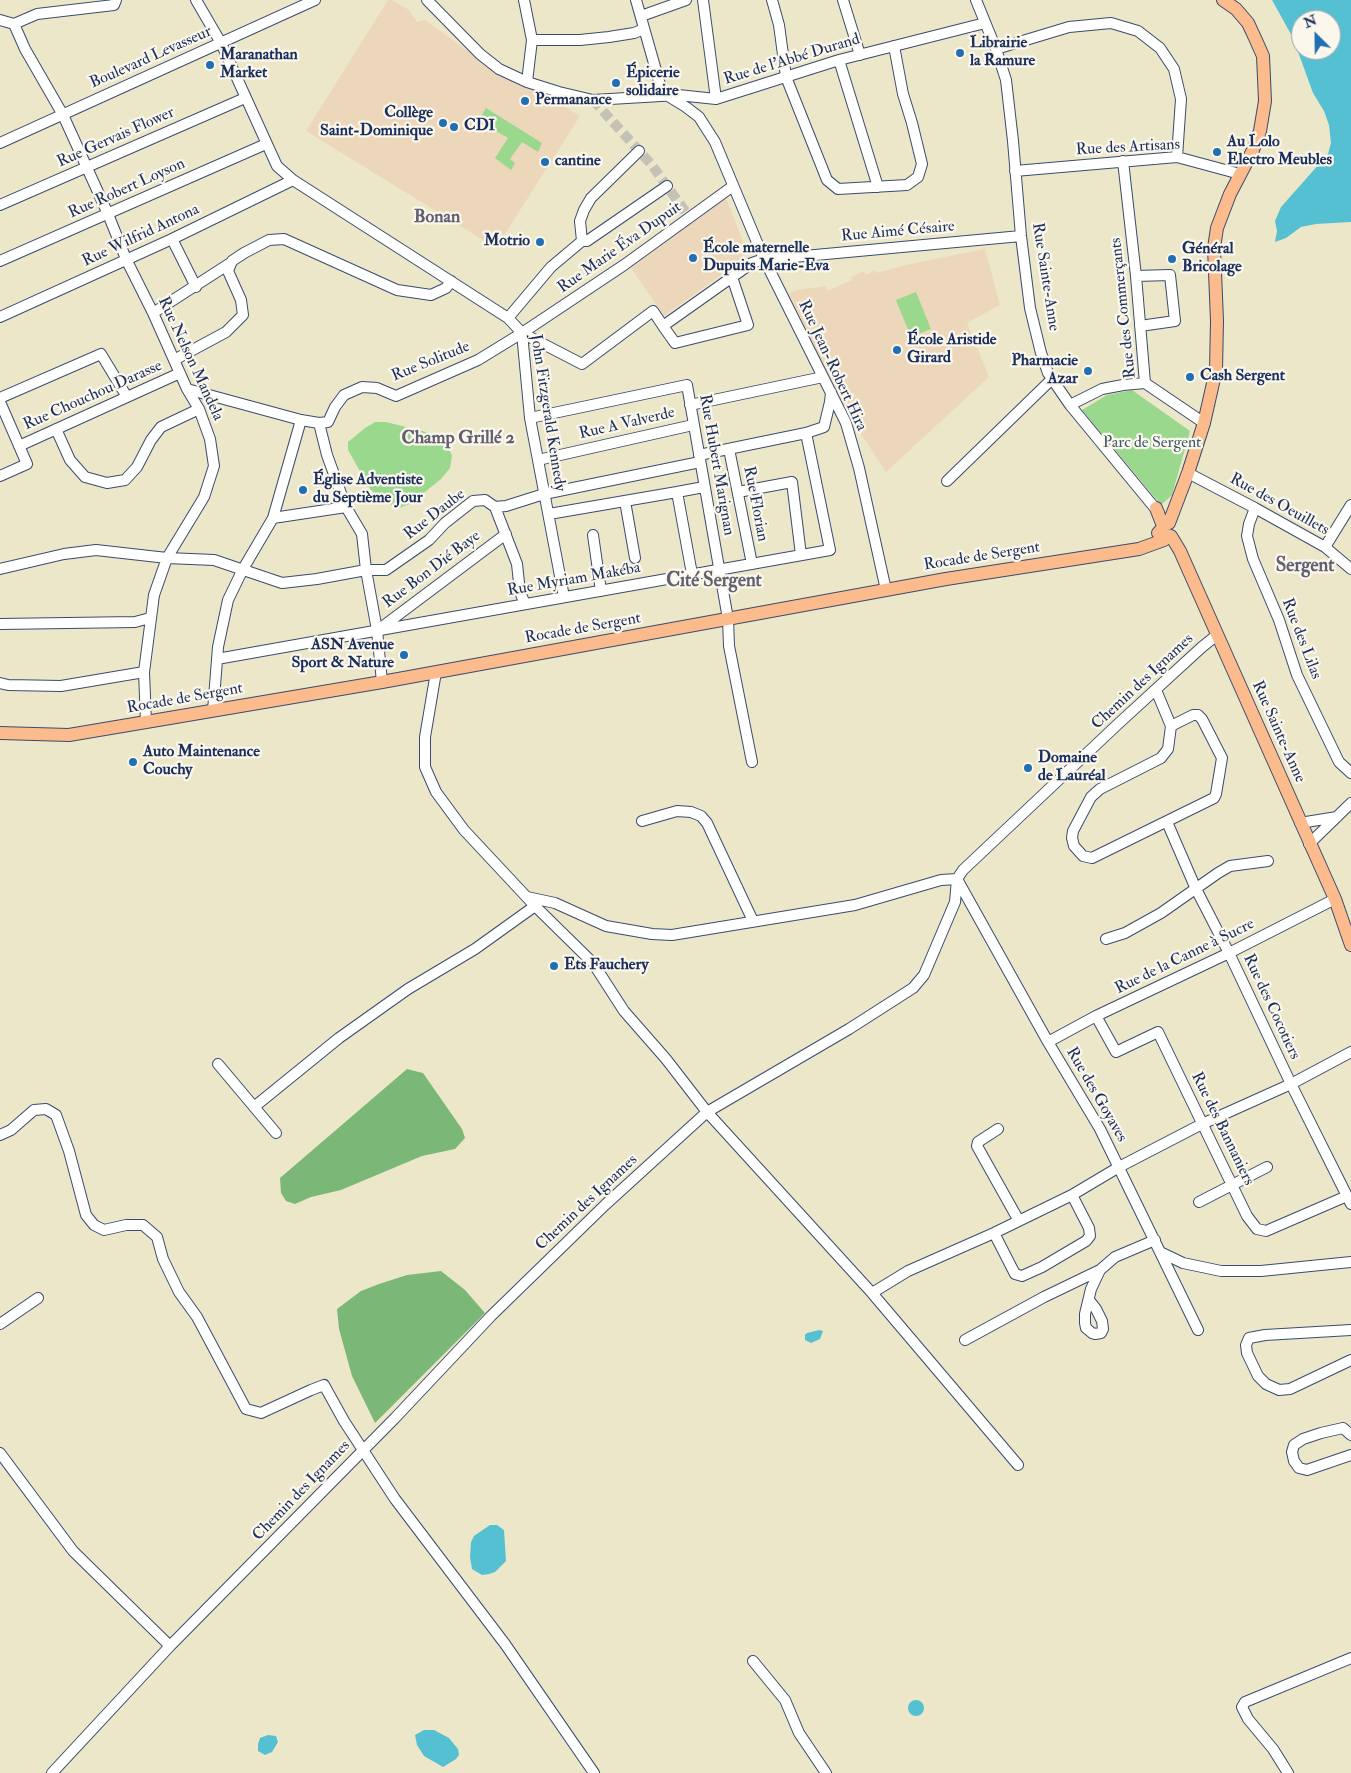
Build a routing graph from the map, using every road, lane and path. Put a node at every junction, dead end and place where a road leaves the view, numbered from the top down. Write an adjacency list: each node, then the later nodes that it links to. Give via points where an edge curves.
1 (196, 0): 19 (street, John Fitzgerald Kennedy)
2 (315, 0): 19 (street, Boulevard Levasseur)
3 (426, 0): 25 (street, Rue de l'Abbé Durand, via 480,54 499,69)
4 (524, 0): 18 (street)
5 (636, 0): 13 (street)
6 (686, 0): 13 (street)
7 (703, 0): 28 (street)
8 (772, 0): 24 (street)
9 (843, 0): 22 (street)
10 (976, 0): 15 (street, Rue Sainte-Anne)
11 (1223, 0): 38 (main road, via 1248,23 1263,56 1265,101 1260,131)
12 (117, 2): 16 (street, via 36,14)
13 (641, 16): 17 (street)
14 (0, 20): 16 (street)
15 (985, 23): 20 (street, Rue de l'Abbé Durand); 21 (street, Rue Sainte-Anne)
16 (14, 24): 29 (street, Rue Nelson Mandela)
17 (644, 29): 18 (street, via 580,40); 26 (street)
18 (532, 40): 25 (street)
19 (221, 43): 27 (street, John Fitzgerald Kennedy); 29 (street, Boulevard Levasseur)
20 (894, 46): 22 (street, Rue de l'Abbé Durand); 42 (street, via 902,94 922,164 918,177 908,185)
21 (996, 49): 34 (street, via 1069,27 1110,23 1138,31 1160,48 1174,69 1182,99); 37 (street, Rue Sainte-Anne, via 1006,80)
22 (860, 55): 23 (street, Rue de l'Abbé Durand)
23 (839, 60): 24 (street, Rue de l'Abbé Durand); 42 (street)
24 (786, 77): 28 (street, Rue de l'Abbé Durand); 42 (street, via 827,180 838,189)
25 (527, 82): 26 (street, Rue de l'Abbé Durand, via 593,100)
26 (665, 96): 28 (street, Rue de l'Abbé Durand); 30 (street, Rue Jean-Robert Hira)
27 (244, 98): 32 (street, John Fitzgerald Kennedy); 36 (street, Rue Gervais Flower)
28 (712, 99): 30 (street)
29 (63, 115): 31 (street, Boulevard Levasseur); 36 (street, Rue Nelson Mandela)
30 (699, 117): 41 (street, Rue Jean-Robert Hira, via 715,142)
31 (0, 143)
32 (266, 144): 39 (street, John Fitzgerald Kennedy, via 277,166); 44 (street, Rue Robert Loyson)
33 (639, 151): 47 (street, via 587,204 580,221)
34 (1178, 157): 35 (street, Rue des Artisans); 38 (street, Rue des Artisans)
35 (1122, 161): 37 (street, Rue des Artisans); 52 (street, Rue des Commerçants)
36 (87, 167): 43 (street, Rue Gervais Flower); 44 (street, Rue Nelson Mandela)
37 (1015, 170): 45 (street, Rue Sainte-Anne)
38 (1240, 174): 79 (main road, via 1217,228 1214,248 1216,370)
39 (293, 180): 46 (street, Rue Wilfrid Antona); 54 (street, John Fitzgerald Kennedy)
40 (667, 186): 47 (street, via 587,241)
41 (733, 186): 49 (street, Rue Jean-Robert Hira); 61 (street, Rue Marie Éva Dupuit, via 624,265)
42 (878, 187)
43 (0, 205)
44 (108, 214): 48 (street, Rue Nelson Mandela); 50 (street, Rue Robert Loyson)
45 (1021, 236): 49 (street, Rue Aimé Césaire); 65 (street, Rue Sainte-Anne, via 1034,326)
46 (172, 239): 48 (street, Rue Wilfrid Antona); 55 (street)
47 (582, 241): 58 (street, via 551,268)
48 (126, 259): 56 (street, Rue Nelson Mandela); 57 (street, Rue Wilfrid Antona)
49 (764, 259): 53 (street, Rue Aimé Césaire); 64 (street, Rue Jean-Robert Hira)
50 (0, 261)
51 (232, 262): 54 (street, via 269,240 284,239 397,290 430,295 446,288); 55 (street); 62 (street, via 228,272 244,315 226,332)
52 (1136, 276): 60 (street, Rue des Commerçants); 60 (street, via 1170,275 1175,321)
53 (732, 277): 59 (street, Rue Aimé Césaire); 59 (street, via 748,326 676,342)
54 (451, 281): 58 (street, John Fitzgerald Kennedy)
55 (196, 286): 56 (street)
56 (153, 313): 62 (street, Rue Nelson Mandela)
57 (0, 317)
58 (508, 318): 61 (street, John Fitzgerald Kennedy)
59 (664, 326): 61 (street, via 653,312 582,364)
60 (1140, 326): 66 (street, Rue des Commerçants)
61 (522, 333): 75 (street, John Fitzgerald Kennedy); 78 (street, Rue Solitude, via 478,360 396,396 377,388 362,387 344,395 328,422)
62 (174, 360): 63 (street, Rue Nelson Mandela)
63 (180, 373): 67 (street, Rue Nelson Mandela); 69 (street, Rue Chouchou Darasse)
64 (823, 377): 68 (street, Rue Jean-Robert Hira); 72 (street)
65 (1052, 379): 73 (street, Rue Sainte-Anne); 90 (street)
66 (1145, 383): 73 (street, via 1102,389); 79 (street, Rue des Commerçants)
67 (188, 388): 74 (street, Rue Nelson Mandela); 76 (street)
68 (831, 392): 77 (street, Rue Jean-Robert Hira); 81 (street)
69 (127, 397): 70 (street, via 101,354); 82 (street, Rue Chouchou Darasse)
70 (0, 398)
71 (0, 402): 84 (street)
72 (690, 405): 75 (street, Rue Hubert Marignan, via 686,385); 80 (street, Rue Hubert Marignan)
73 (1070, 405): 99 (street, Rue Sainte-Anne)
74 (199, 409): 82 (street, via 161,427 137,467 125,480 107,483 85,477 70,460); 108 (street, Rue Nelson Mandela, via 210,439 214,466 204,497)
75 (530, 418): 87 (street, John Fitzgerald Kennedy)
76 (301, 420): 78 (street); 102 (street)
77 (844, 420): 81 (street); 118 (street, Rue Jean-Robert Hira, via 859,468)
78 (319, 423): 97 (street)
79 (1204, 423): 88 (main road)
80 (693, 425): 86 (street, Rue Hubert Marignan); 87 (street, Rue A Valverde)
81 (824, 427): 83 (street)
82 (56, 429): 84 (street, Rue Chouchou Darasse)
83 (806, 433): 85 (street, Rue Daube); 107 (street, Rue Myriam Makéba, via 830,550)
84 (19, 446): 89 (street, via 27,464)
85 (729, 449): 86 (street, Rue Daube); 93 (street, Rue Florian)
86 (699, 459): 91 (street, Rue Hubert Marignan); 94 (street, Rue Daube)
87 (538, 460): 94 (street, John Fitzgerald Kennedy)
88 (1188, 473): 100 (street, Rue des Oeuillets); 103 (main road)
89 (0, 476)
90 (947, 481)
91 (704, 487): 92 (street); 115 (street, Rue Hubert Marignan)
92 (677, 492): 95 (street); 116 (street)
93 (738, 492): 107 (street, via 792,482); 110 (street, Rue Florian)
94 (544, 494): 98 (street, Rue Daube); 101 (street, John Fitzgerald Kennedy)
95 (625, 501): 101 (street); 109 (street)
96 (1351, 505): 106 (street)
97 (346, 507): 102 (street); 114 (street, via 362,534)
98 (495, 507): 104 (street); 114 (street, Rue Daube, via 485,500 472,501 429,540 386,570)
99 (1156, 508): 103 (main road, Rue Sainte-Anne)
100 (1255, 508): 106 (street, Rue des Oeuillets); 137 (street, Rue des Lilas, via 1246,536 1253,559 1279,620 1297,675 1339,762)
101 (548, 514): 119 (street, John Fitzgerald Kennedy)
102 (273, 518): 112 (street)
103 (1168, 529): 118 (main road, Rocade de Sergent, via 1139,549); 125 (main road, Rue Sainte-Anne)
104 (506, 534): 120 (street, via 517,564 520,592); 124 (street, Rue Bon Dié Baye)
105 (593, 535): 117 (street)
106 (1325, 547): 113 (street, Rue des Oeuillets)
107 (801, 555): 110 (street, Rue Myriam Makéba)
108 (167, 558): 111 (street, Rue Daube, via 96,550); 112 (street, Rue Daube, via 214,560); 121 (street, Rue Nelson Mandela)
109 (635, 558)
110 (752, 564): 115 (street, Rue Myriam Makéba)
111 (0, 569)
112 (243, 569): 114 (street, Rue Daube, via 282,584); 126 (street, via 228,600)
113 (1351, 569)
114 (366, 570): 124 (street)
115 (718, 570): 116 (street, Rue Myriam Makéba); 122 (street, Rue Hubert Marignan)
116 (692, 574): 117 (street, Rue Myriam Makéba)
117 (601, 590): 119 (street, Rue Myriam Makéba)
118 (886, 590): 122 (main road, Rocade de Sergent)
119 (564, 597): 120 (street, Rue Myriam Makéba)
120 (525, 604): 124 (street, Rue Myriam Makéba)
121 (150, 618): 123 (street, via 135,622); 127 (street, Rue Nelson Mandela)
122 (728, 619): 128 (main road, Rocade de Sergent); 136 (street, Rue Hubert Marignan, via 729,646)
123 (0, 624)
124 (377, 630): 126 (street, Rue Myriam Makéba); 129 (street)
125 (1217, 635): 131 (street, Chemin des Ignames); 142 (main road, Rue Sainte-Anne)
126 (217, 659): 132 (street)
127 (144, 672): 130 (street, via 61,686); 133 (street, Rue Nelson Mandela)
128 (436, 672): 129 (main road, Rocade de Sergent); 147 (street, via 425,737 425,767 436,792 464,830)
129 (382, 682): 132 (main road, Rocade de Sergent)
130 (0, 683)
131 (1156, 690): 134 (street); 145 (street, Chemin des Ignames)
132 (214, 711): 133 (main road, Rocade de Sergent)
133 (146, 722): 135 (main road, Rocade de Sergent, via 69,735)
134 (1171, 726): 141 (street, via 1192,715 1200,717 1220,753 1222,764 1214,798); 141 (street, via 1165,754 1095,792 1072,838 1079,852 1092,858)
135 (0, 733)
136 (752, 762)
137 (1351, 773)
138 (1351, 803): 139 (street)
139 (1337, 817): 142 (street); 143 (street)
140 (642, 821): 150 (street, via 678,811 701,816)
141 (1167, 822): 146 (street, Rue des Cocotiers)
142 (1300, 823): 143 (main road, Rue Sainte-Anne)
143 (1309, 844): 148 (main road, Rue Sainte-Anne)
144 (1268, 861): 146 (street, via 1230,866)
145 (957, 879): 150 (street, via 941,880 855,905); 155 (street, Rue des Goyaves); 160 (street, Chemin des Ignames, via 955,902 924,975 913,988)
146 (1196, 889): 151 (street, via 1148,921); 153 (street, Rue des Cocotiers)
147 (527, 897): 149 (street); 150 (street, via 554,903 606,926 652,934 672,935)
148 (1335, 899): 152 (main road, Rue Sainte-Anne); 153 (street, Rue de la Canne à Sucre)
149 (535, 906): 159 (street, via 354,1027); 160 (street, via 593,963 624,1011)
150 (753, 921)
151 (1106, 939)
152 (1351, 945)
153 (1230, 953): 154 (street, Rue de la Canne à Sucre); 158 (street, Rue des Cocotiers)
154 (1096, 1016): 155 (street, Rue de la Canne à Sucre); 161 (street, Rue des Bannaniers, via 1116,1052 1158,1032)
155 (1048, 1042): 165 (street, Rue des Goyaves, via 1100,1128)
156 (1351, 1052): 158 (street)
157 (218, 1064): 159 (street)
158 (1291, 1084): 161 (street); 169 (street, Rue des Cocotiers)
159 (254, 1107): 163 (street)
160 (707, 1112): 177 (street); 186 (street, Chemin des Ignames, via 491,1316)
161 (1202, 1124): 165 (street); 167 (street, Rue des Bannaniers)
162 (998, 1128): 171 (street, via 978,1142 978,1146)
163 (276, 1133)
164 (0, 1135): 186 (street, via 34,1110 46,1109 56,1115 70,1151 86,1215 94,1225 104,1230 126,1225 143,1226 157,1237 163,1259 179,1292 197,1317 246,1409 261,1413 324,1385)
165 (1119, 1167): 168 (street); 173 (street, Rue des Goyaves)
166 (1268, 1167): 167 (street)
167 (1233, 1185): 169 (street, Rue des Bannaniers, via 1252,1224 1262,1231); 170 (street)
168 (1072, 1195): 171 (street); 172 (street, via 1090,1236 1042,1267 1022,1276 1015,1274)
169 (1349, 1200)
170 (1200, 1202)
171 (1019, 1221): 172 (street)
172 (994, 1233): 177 (street, via 908,1271)
173 (1155, 1240): 174 (street, Rue des Goyaves); 176 (street, via 1115,1257)
174 (1160, 1252): 175 (street, via 1183,1262 1222,1271 1261,1271); 181 (street, Rue des Goyaves)
175 (1351, 1262)
176 (1100, 1270): 179 (street); 183 (street)
177 (872, 1293): 189 (street)
178 (38, 1298): 180 (street)
179 (1089, 1300)
180 (0, 1324)
181 (1198, 1330)
182 (1351, 1330): 184 (street, via 1265,1335 1249,1338 1246,1345 1258,1376 1279,1390 1290,1389)
183 (965, 1340)
184 (1351, 1360)
185 (1351, 1434): 188 (street, via 1343,1428 1321,1433 1298,1442 1292,1452 1299,1468 1306,1470)
186 (363, 1451): 190 (street, Chemin des Ignames); 194 (street, via 505,1644)
187 (0, 1453): 190 (street, via 73,1551)
188 (1351, 1455)
189 (1018, 1465)
190 (170, 1646): 193 (street, Chemin des Ignames)
191 (1351, 1658): 196 (street, via 1245,1702 1242,1707)
192 (753, 1661): 195 (street, via 785,1700 799,1733)
193 (52, 1773)
194 (594, 1773)
195 (826, 1773)
196 (1288, 1773)

